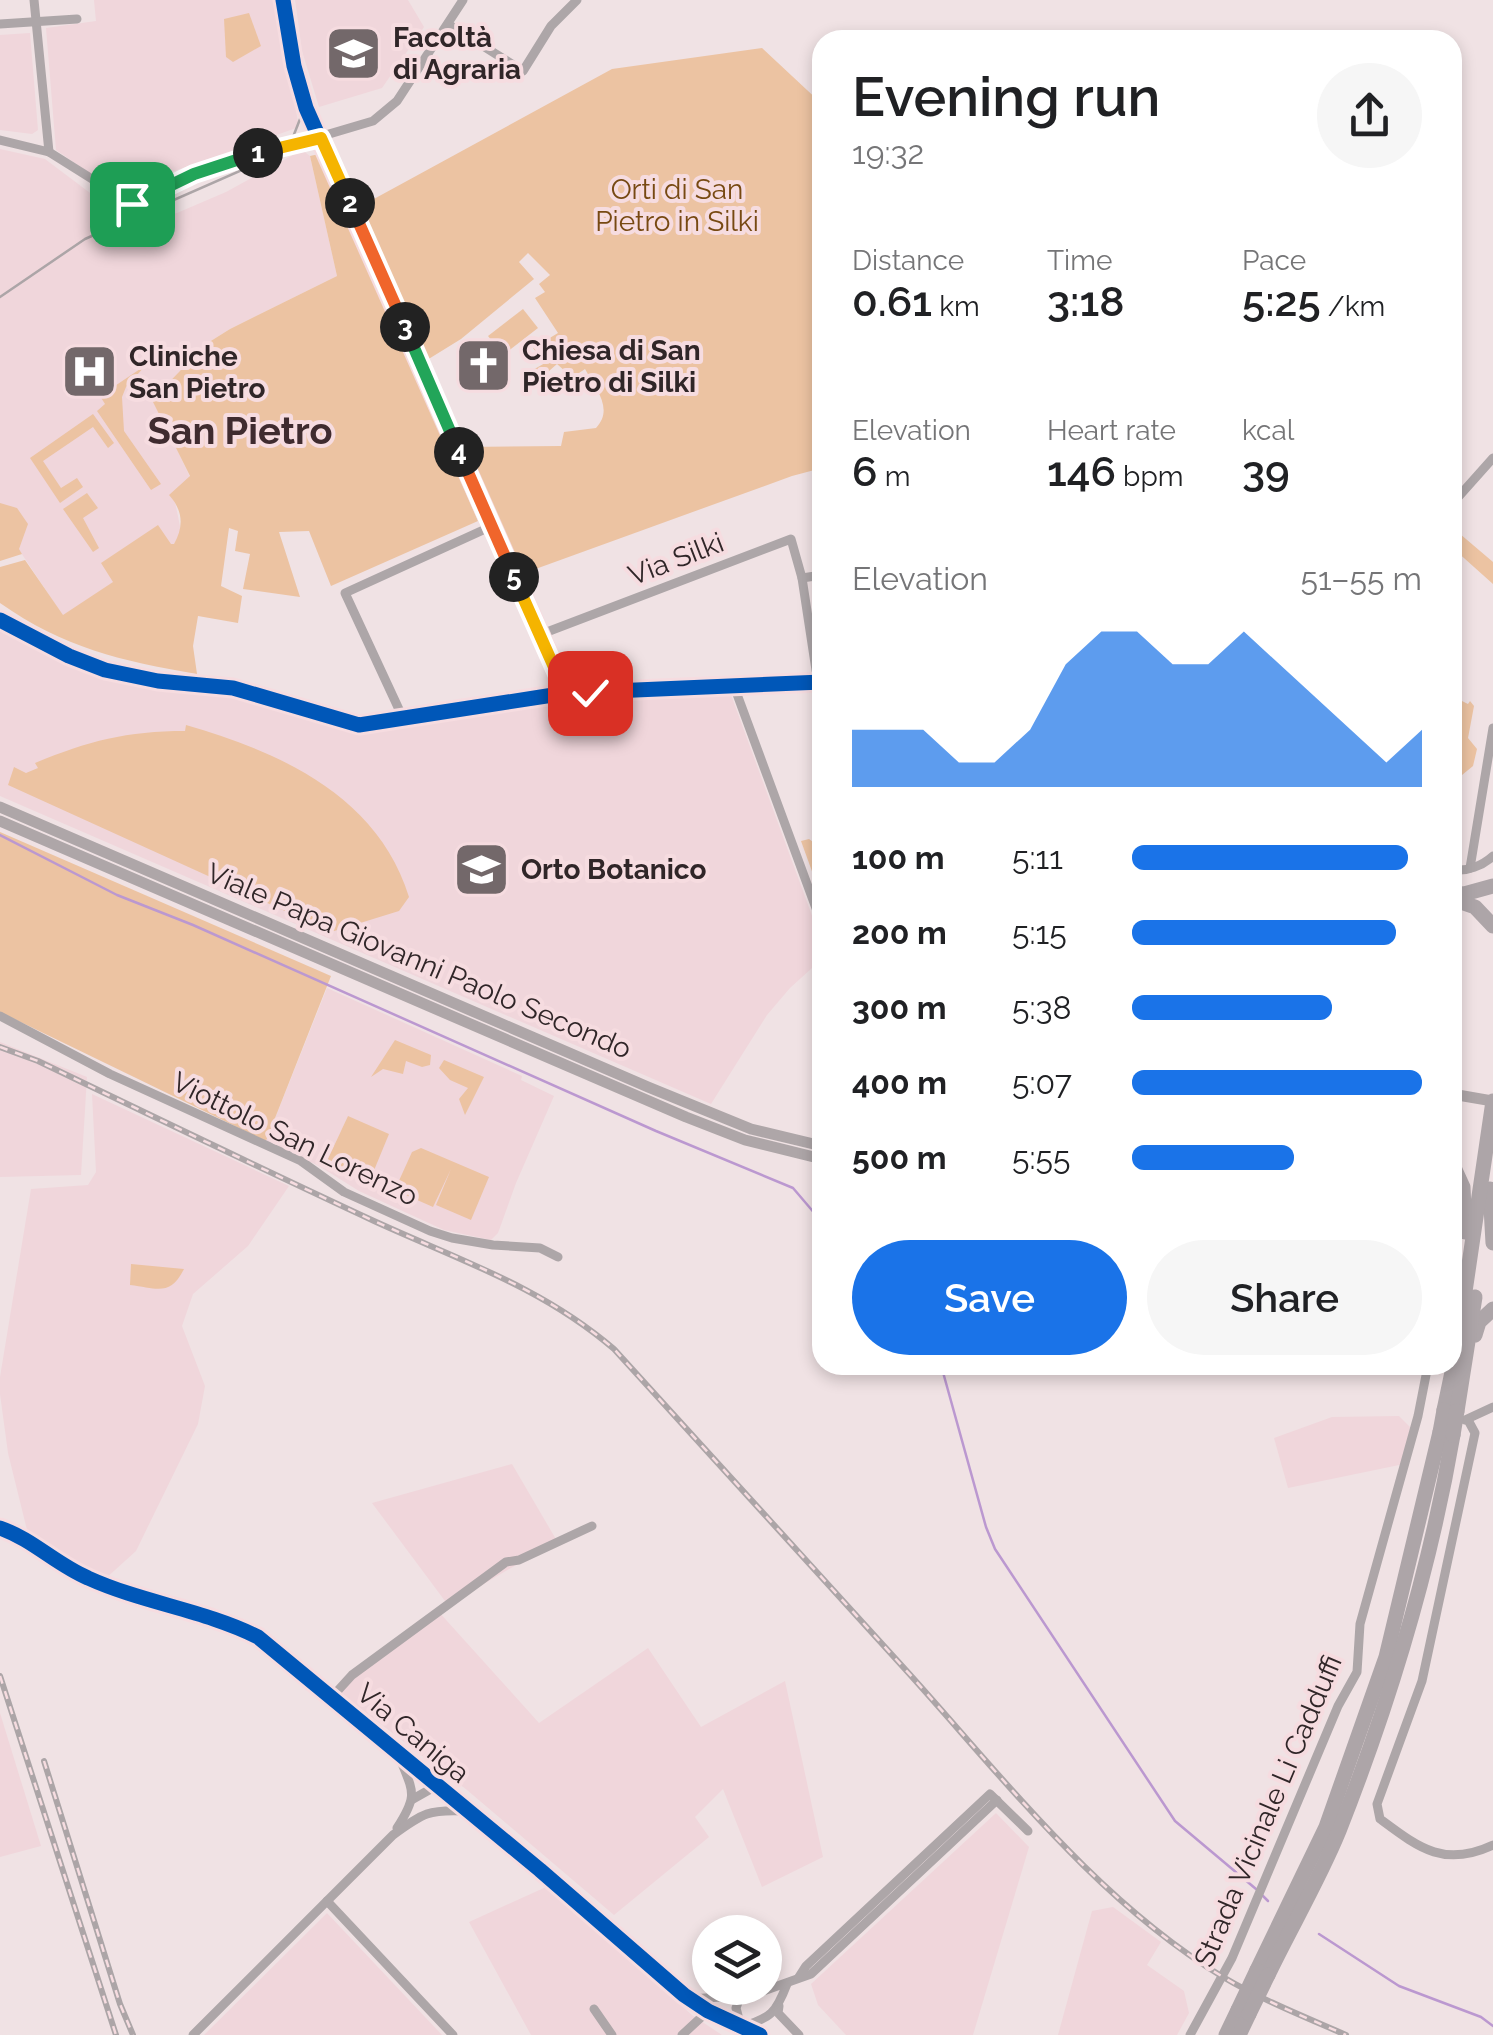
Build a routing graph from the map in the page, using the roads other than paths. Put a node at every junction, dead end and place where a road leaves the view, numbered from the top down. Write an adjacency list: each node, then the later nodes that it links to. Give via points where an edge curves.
1 (34, 0): 6 (street)
2 (284, 0): 9 (street, via 300,92)
3 (462, 0): 8 (street)
4 (577, 0): 8 (street, via 522,72)
5 (77, 19): 6 (street)
6 (36, 21): 7 (street); 11 (street)
7 (0, 24)
8 (448, 24): 9 (street, via 396,101 373,121)
9 (321, 138): 11 (street, via 194,174 125,207); 14 (street)
10 (0, 140): 11 (street)
11 (49, 152)
12 (1493, 458): 13 (street)
13 (1462, 493)
14 (492, 526): 18 (street); 23 (street, via 345,593)
15 (812, 577): 16 (street)
16 (802, 578): 18 (street, Via Silki, via 791,540); 19 (street, Via Silki)
17 (0, 620): 23 (street, via 105,670 233,688 358,724)
18 (539, 635): 22 (street)
19 (812, 636)
20 (812, 682): 21 (street)
21 (734, 686): 22 (street); 32 (street)
22 (566, 694): 23 (street)
23 (403, 718)
24 (1493, 728): 28 (street)
25 (0, 807): 38 (main road, Viale Papa Giovanni Paolo Secondo, via 648,1087 751,1129)
26 (0, 821): 39 (main road, Viale Papa Giovanni Paolo Secondo, via 686,1117)
27 (1493, 856): 29 (street)
28 (1462, 860)
29 (1462, 869)
30 (1493, 886): 31 (highway)
31 (1462, 894)
32 (812, 897)
33 (1462, 901): 34 (highway)
34 (1493, 926)
35 (0, 1016): 44 (street, Viottolo San Lorenzo, via 430,1230 540,1248)
36 (1462, 1096): 37 (main road)
37 (1493, 1101): 47 (highway)
38 (812, 1144)
39 (812, 1157)
40 (1493, 1172): 42 (highway)
41 (1462, 1185): 46 (highway)
42 (1490, 1189): 43 (highway); 48 (highway)
43 (1493, 1243)
44 (558, 1257)
45 (1493, 1309): 49 (highway)
46 (1462, 1328)
47 (1462, 1347)
48 (1462, 1349)
49 (1462, 1353)
50 (1426, 1375): 54 (street, Strada Vicinale Li Cadduffi)
51 (1459, 1375): 53 (highway)
52 (1493, 1407): 53 (street)
53 (1456, 1414): 54 (street); 65 (street, via 1475,1433 1422,1682 1377,1804 1380,1819 1418,1847 1453,1857); 74 (highway, bridge, via 1446,1433 1444,1486 1398,1662 1338,1834)
54 (1418, 1416): 81 (street, Strada Vicinale Li Cadduffi, via 1360,1624 1357,1672 1214,1996)
55 (592, 1526): 57 (street, via 506,1562 352,1674)
56 (0, 1528): 57 (main road, Via Caniga, via 91,1580 258,1637)
57 (332, 1698): 58 (main road, Via Caniga)
58 (398, 1754): 59 (main road, Via Caniga); 60 (street)
59 (436, 1786): 60 (street); 61 (street); 62 (main road, Via Caniga)
60 (412, 1800): 64 (street)
61 (431, 1810): 62 (street); 64 (street)
62 (466, 1811): 69 (main road, Via Caniga)
63 (1028, 1831): 67 (street, via 994,1797)
64 (393, 1835): 66 (street)
65 (1493, 1845)
66 (327, 1902): 76 (street); 77 (street)
67 (792, 1982): 68 (street); 71 (street)
68 (782, 1985)
69 (690, 1999): 73 (main road, Via Caniga)
70 (737, 2005): 75 (street)
71 (779, 2006): 75 (street); 80 (street)
72 (594, 2009): 78 (street)
73 (708, 2011): 75 (main road, Via Caniga); 79 (street)
74 (1244, 2012): 82 (highway); 83 (highway)
75 (751, 2032)
76 (193, 2035)
77 (452, 2035)
78 (612, 2035)
79 (682, 2035)
80 (799, 2035)
81 (1190, 2035)
82 (1226, 2035)
83 (1238, 2035)

